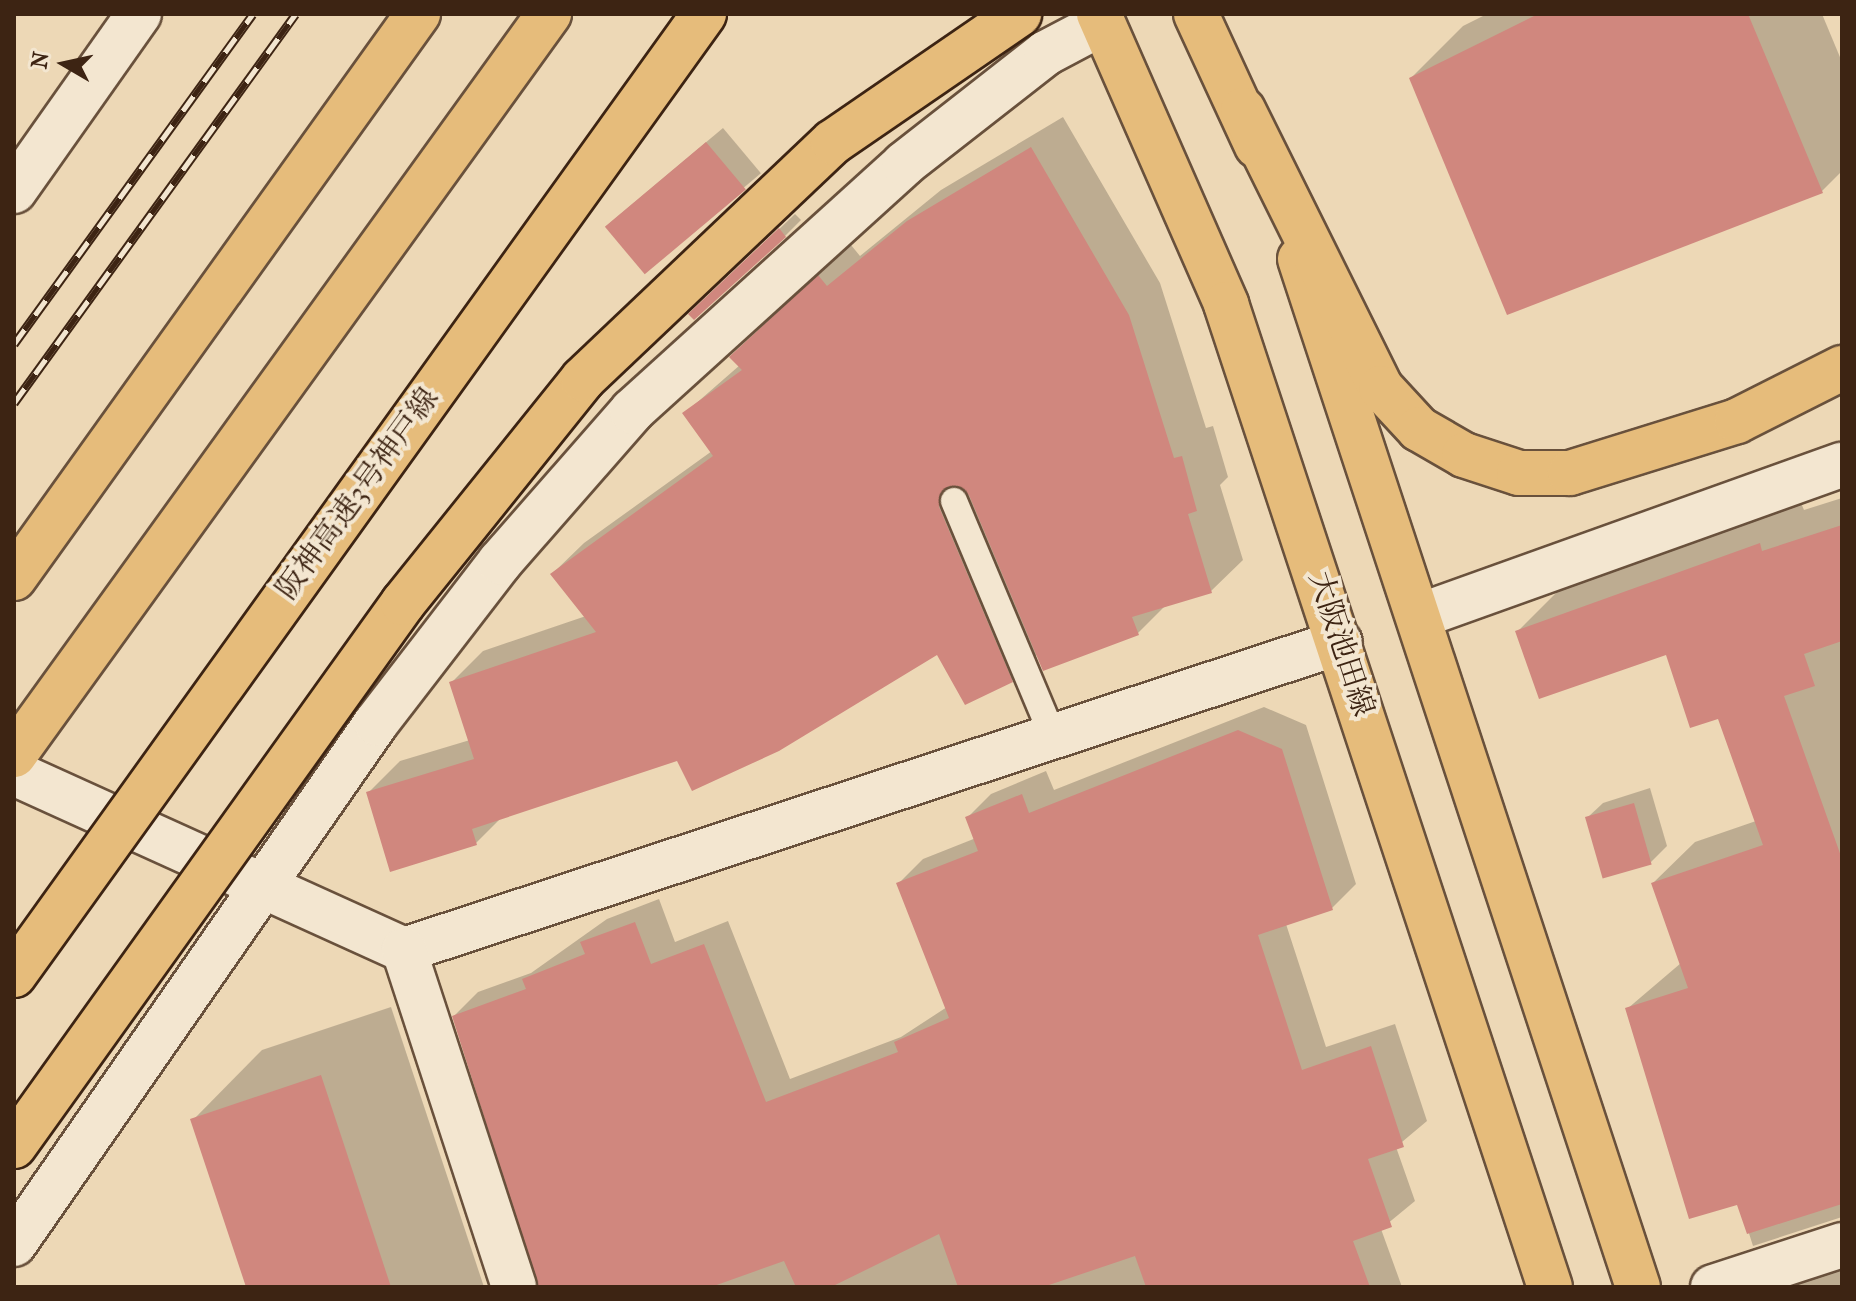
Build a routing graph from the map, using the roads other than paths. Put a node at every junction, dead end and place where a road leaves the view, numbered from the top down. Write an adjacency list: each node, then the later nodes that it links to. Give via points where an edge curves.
1 (139, 14): 9 (street)
2 (418, 14): 13 (main road)
3 (549, 14): 17 (main road)
4 (704, 14): 21 (main road, 阪神高速3号神戸線, bridge)
5 (1019, 14): 22 (main road, bridge, via 833,142 583,379 403,603)
6 (1196, 14): 8 (main road)
7 (1101, 18): 15 (main road, 大阪池田線, via 1226,304); 19 (street, via 1046,53 904,164 632,411 500,562)
8 (1243, 110): 10 (main road, via 1381,388 1419,429 1464,455 1519,473 1570,473 1737,421); 14 (main road)
9 (14, 191)
10 (1842, 368)
11 (1842, 465): 14 (street)
12 (954, 501): 16 (lane)
13 (14, 578)
14 (1422, 615): 27 (main road)
15 (1340, 642): 16 (street); 26 (main road, 大阪池田線)
16 (1053, 737): 20 (street)
17 (14, 755)
18 (14, 773): 19 (street)
19 (259, 888): 20 (street); 23 (street)
20 (404, 950): 25 (street)
21 (14, 975)
22 (14, 1146)
23 (14, 1244)
24 (1842, 1245): 28 (street)
25 (514, 1287)
26 (1550, 1287)
27 (1638, 1287)
28 (1713, 1287)

